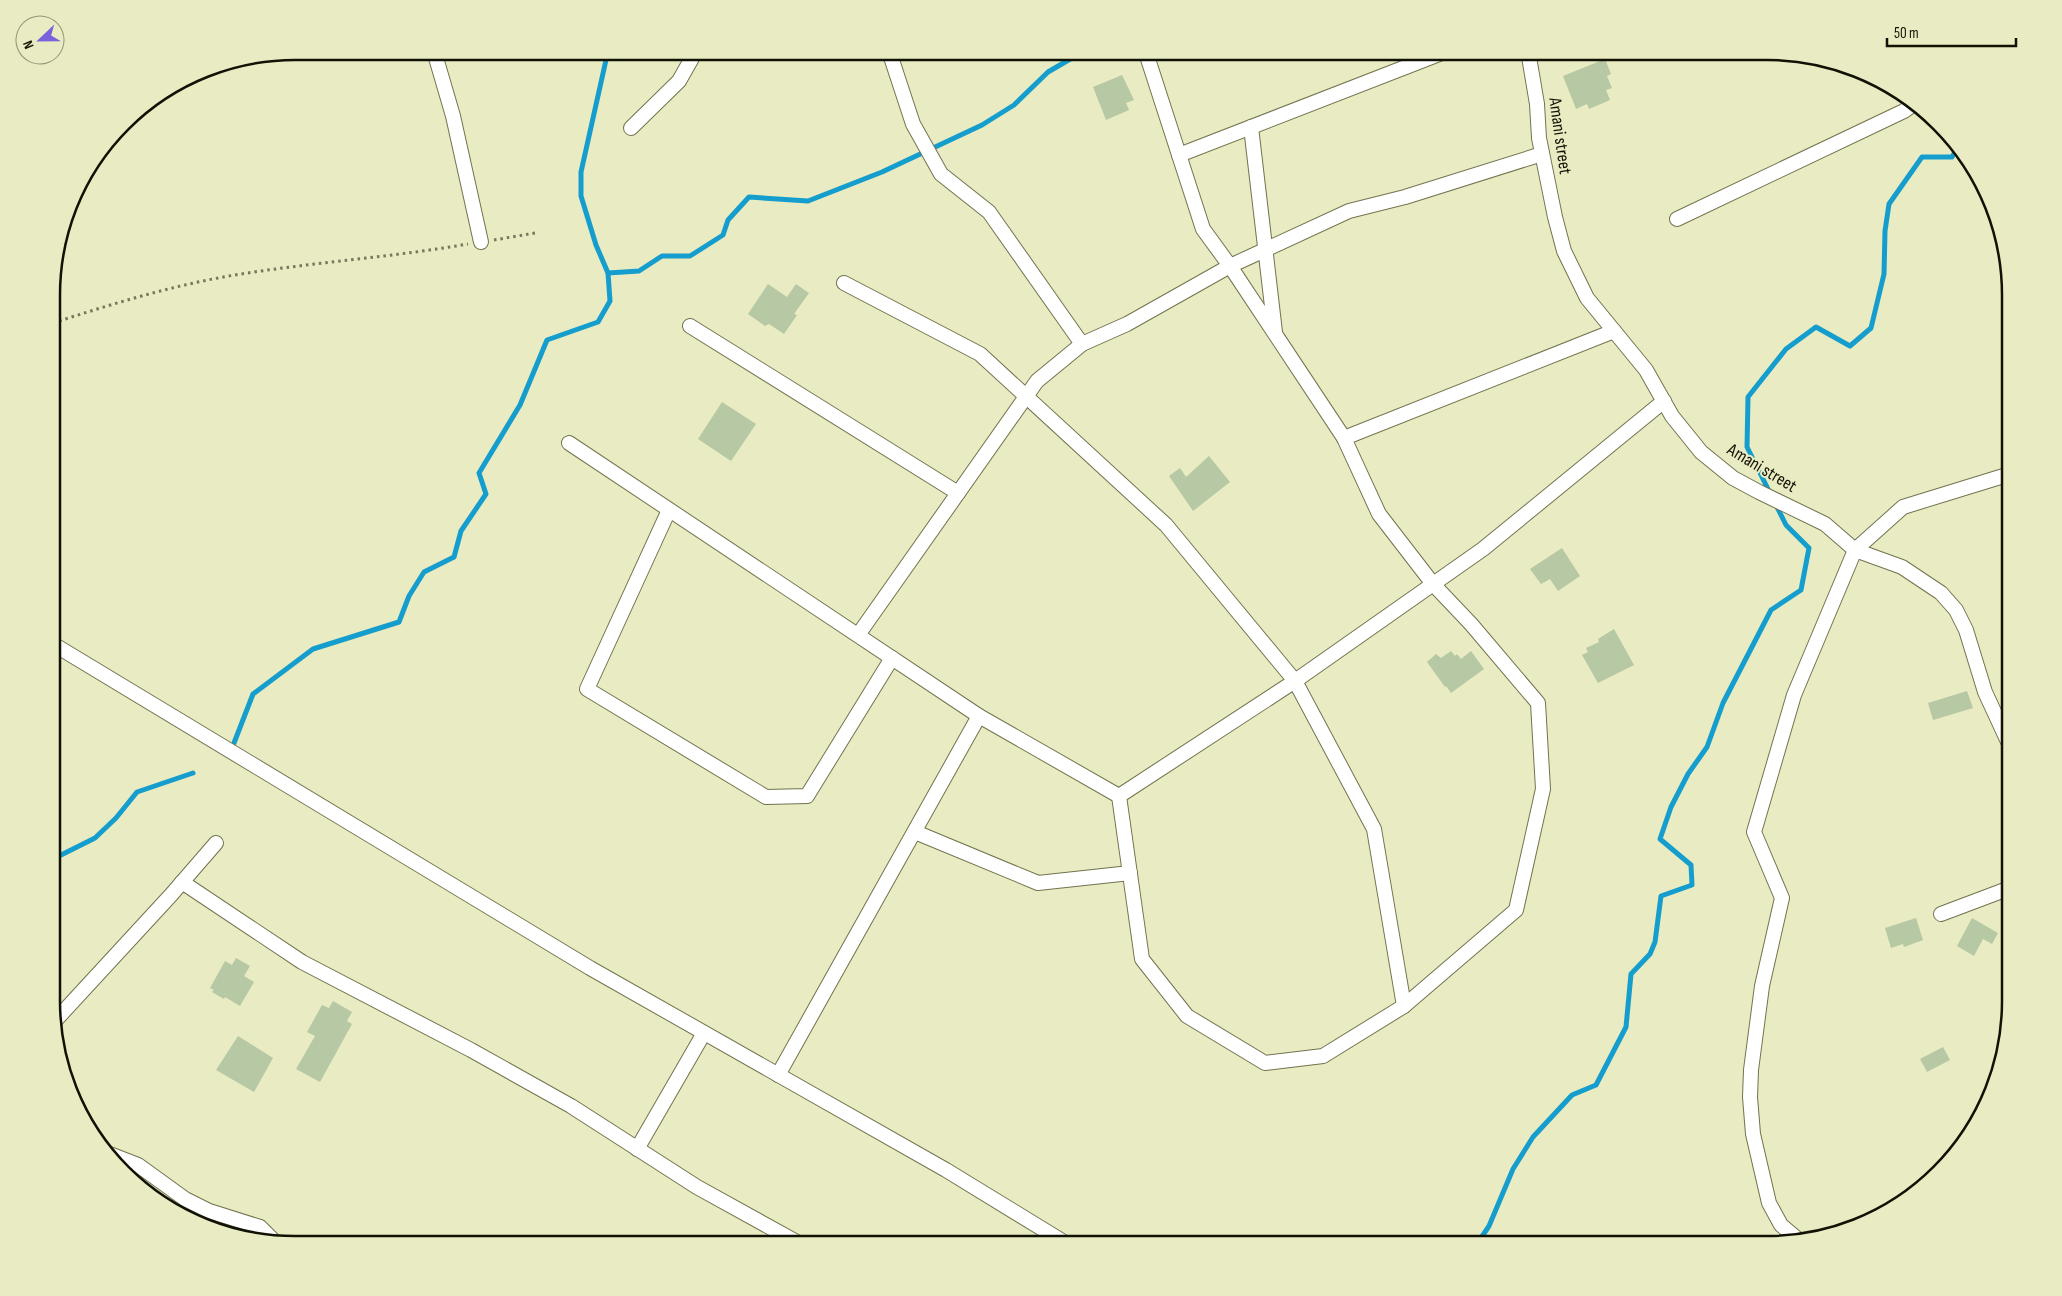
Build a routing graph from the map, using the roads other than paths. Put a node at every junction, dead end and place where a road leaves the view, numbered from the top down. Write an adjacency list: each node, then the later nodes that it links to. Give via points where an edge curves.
1 (437, 60): 13 (street)
2 (691, 60): 9 (street, via 679,81)
3 (892, 60): 20 (street, via 914,124 941,174 989,212)
4 (1148, 60): 11 (street)
5 (1424, 60): 8 (street)
6 (1530, 60): 10 (street, Amani street)
7 (1908, 108): 12 (street)
8 (1251, 127): 11 (street); 14 (street)
9 (631, 128)
10 (1542, 154): 14 (street, via 1348,211); 18 (street, Amani street, via 1564,251 1587,298)
11 (1179, 155): 15 (street, via 1202,229)
12 (1677, 219)
13 (482, 242)
14 (1266, 249): 15 (street); 19 (street)
15 (1230, 266): 19 (street); 20 (street, via 1127,324)
16 (844, 283): 21 (street, via 980,354)
17 (690, 326): 26 (street)
18 (1614, 331): 22 (street, Amani street, via 1646,370); 23 (street)
19 (1276, 335): 23 (street)
20 (1082, 344): 21 (street, via 1037,381)
21 (1027, 396): 26 (street); 33 (street, via 1166,525)
22 (1664, 402): 28 (street, Amani street, via 1701,452 1733,478 1825,524); 29 (street, via 1483,549)
23 (1344, 438): 29 (street, via 1379,514)
24 (569, 443): 27 (street)
25 (2002, 476): 28 (street, via 1903,507)
26 (958, 493): 30 (street)
27 (669, 510): 30 (street); 32 (street, via 587,690 766,797 807,796)
28 (1855, 550): 35 (street, Amani street, via 1902,567 1941,593 1956,610 1966,630 1985,692); 50 (street, via 1794,695 1754,832 1782,898 1762,986 1752,1060 1750,1098 1753,1134 1769,1203 1781,1224)
29 (1433, 584): 33 (street); 43 (street, via 1538,703 1543,789 1516,910)
30 (858, 636): 32 (street)
31 (60, 648): 45 (street, via 590,968)
32 (892, 658): 34 (street)
33 (1295, 681): 36 (street); 43 (street, via 1374,829)
34 (979, 716): 36 (street); 37 (street)
35 (2002, 729)
36 (1119, 796): 39 (street)
37 (914, 832): 39 (street, via 1038,883); 46 (street)
38 (216, 843): 40 (street)
39 (1130, 873): 43 (street, via 1142,959 1187,1016 1265,1064 1323,1056)
40 (182, 882): 44 (street); 47 (street, via 302,962 472,1050 571,1106)
41 (2002, 891): 42 (street)
42 (1941, 914)
43 (1404, 1006)
44 (61, 1014)
45 (704, 1033): 46 (street); 47 (street)
46 (778, 1075): 52 (street, via 946,1170)
47 (637, 1149): 51 (street, via 697,1188)
48 (120, 1158): 49 (street, via 138,1165 185,1199 209,1211 260,1227)
49 (267, 1234)
50 (1793, 1234)
51 (785, 1236)
52 (1054, 1236)

